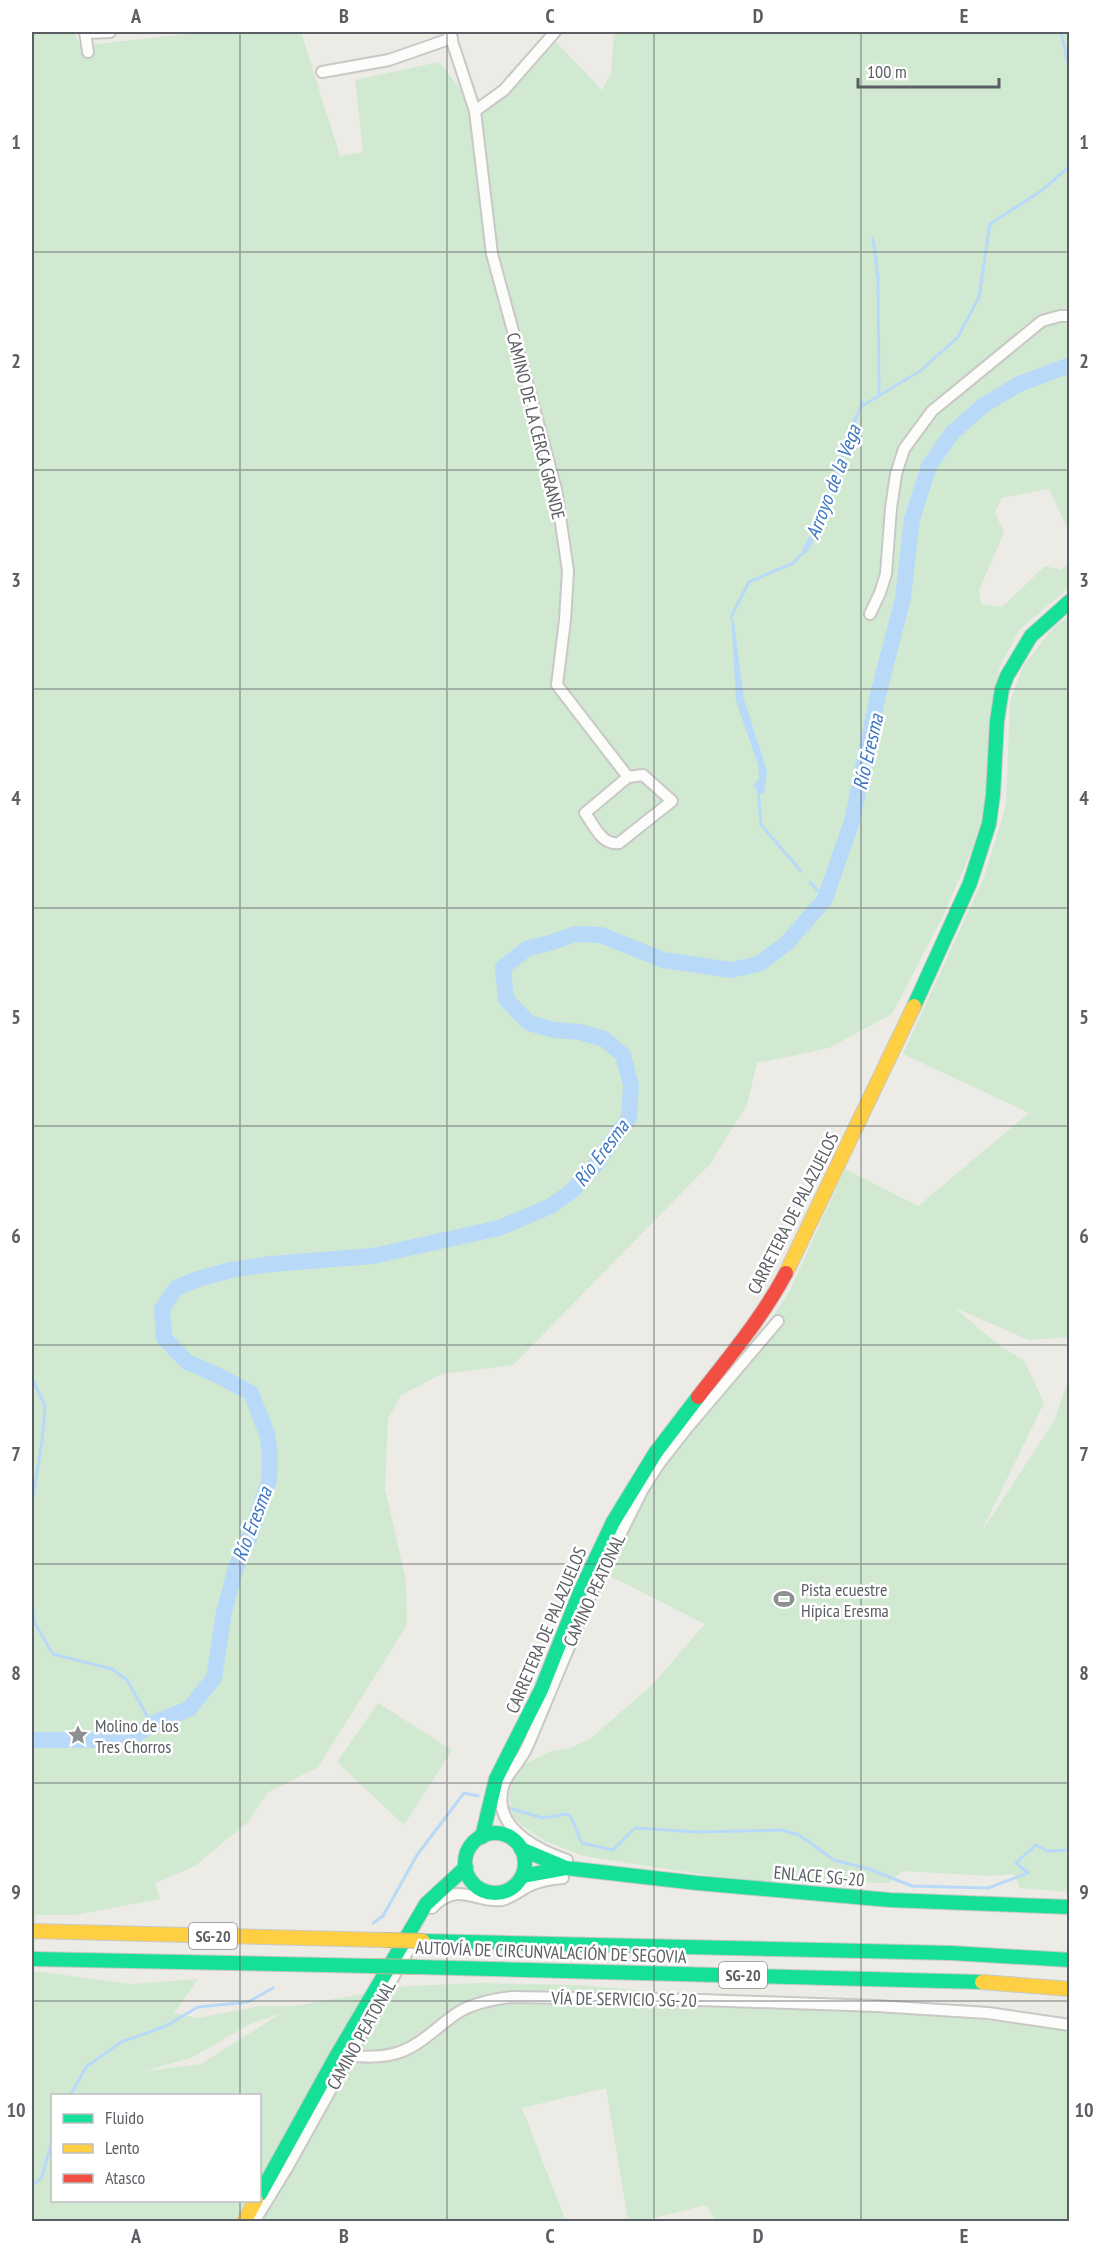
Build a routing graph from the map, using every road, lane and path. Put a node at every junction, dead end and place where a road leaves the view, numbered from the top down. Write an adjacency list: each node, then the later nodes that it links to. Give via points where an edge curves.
1 (85, 32): 2 (street); 5 (street)
2 (110, 32)
3 (555, 32): 7 (street, via 504,90)
4 (450, 35): 6 (street, via 389,60); 7 (street, CAMINO DE LA CERCA GRANDE)
5 (88, 52)
6 (322, 72)
7 (475, 111): 11 (street, CAMINO DE LA CERCA GRANDE, via 492,254 556,489 567,571 557,685)
8 (1070, 316): 10 (street, via 1042,321 948,397 916,431 904,449 896,474 886,574)
9 (1070, 601): 13 (main road, CARRETERA DE PALAZUELOS, via 1031,636 1002,689 989,824 970,883 793,1259 754,1325 656,1452 613,1522 541,1690 496,1779)
10 (870, 614)
11 (628, 777): 11 (street, via 643,775 672,801 613,844 606,842 585,813)
12 (778, 1321): 18 (street, CAMINO PEATONAL, via 688,1427 643,1489 594,1587 531,1738 503,1786 501,1801 510,1828)
13 (491, 1805): 14 (main road); 15 (main road, CARRETERA DE PALAZUELOS)
14 (504, 1835): 15 (main road); 16 (main road)
15 (482, 1837): 17 (main road, via 469,1850)
16 (521, 1849): 18 (main road, ENLACE SG-20); 19 (main road, via 525,1864)
17 (466, 1867): 20 (main road); 21 (main road)
18 (566, 1869): 19 (main road, ENLACE SG-20); 22 (main road, ENLACE SG-20, via 890,1900); 28 (street, CAMINO PEATONAL, via 504,1899 462,1894 438,1901)
19 (522, 1876): 20 (main road, via 502,1893 490,1893)
20 (476, 1886): 21 (main road)
21 (441, 1890): 28 (main road, via 426,1904)
22 (1070, 1907)
23 (38, 1932): 25 (main road, AUTOVÍA DE CIRCUNVALACIÓN DE SEGOVIA / SG-20, bridge, via 951,1953)
24 (36, 1959): 26 (main road, AUTOVÍA DE CIRCUNVALACIÓN DE SEGOVIA / SG-20, bridge, via 872,1978)
25 (1070, 1960)
26 (1070, 1989)
27 (1070, 2025): 28 (street, VÍA DE SERVICIO SG-20, via 988,2013 877,2006 512,1997 459,2012 399,2053)
28 (343, 2056): 29 (main road); 32 (street, CAMINO PEATONAL, via 287,2168)
29 (261, 2192)
30 (255, 2202): 31 (main road)
31 (244, 2222)
32 (254, 2222)

